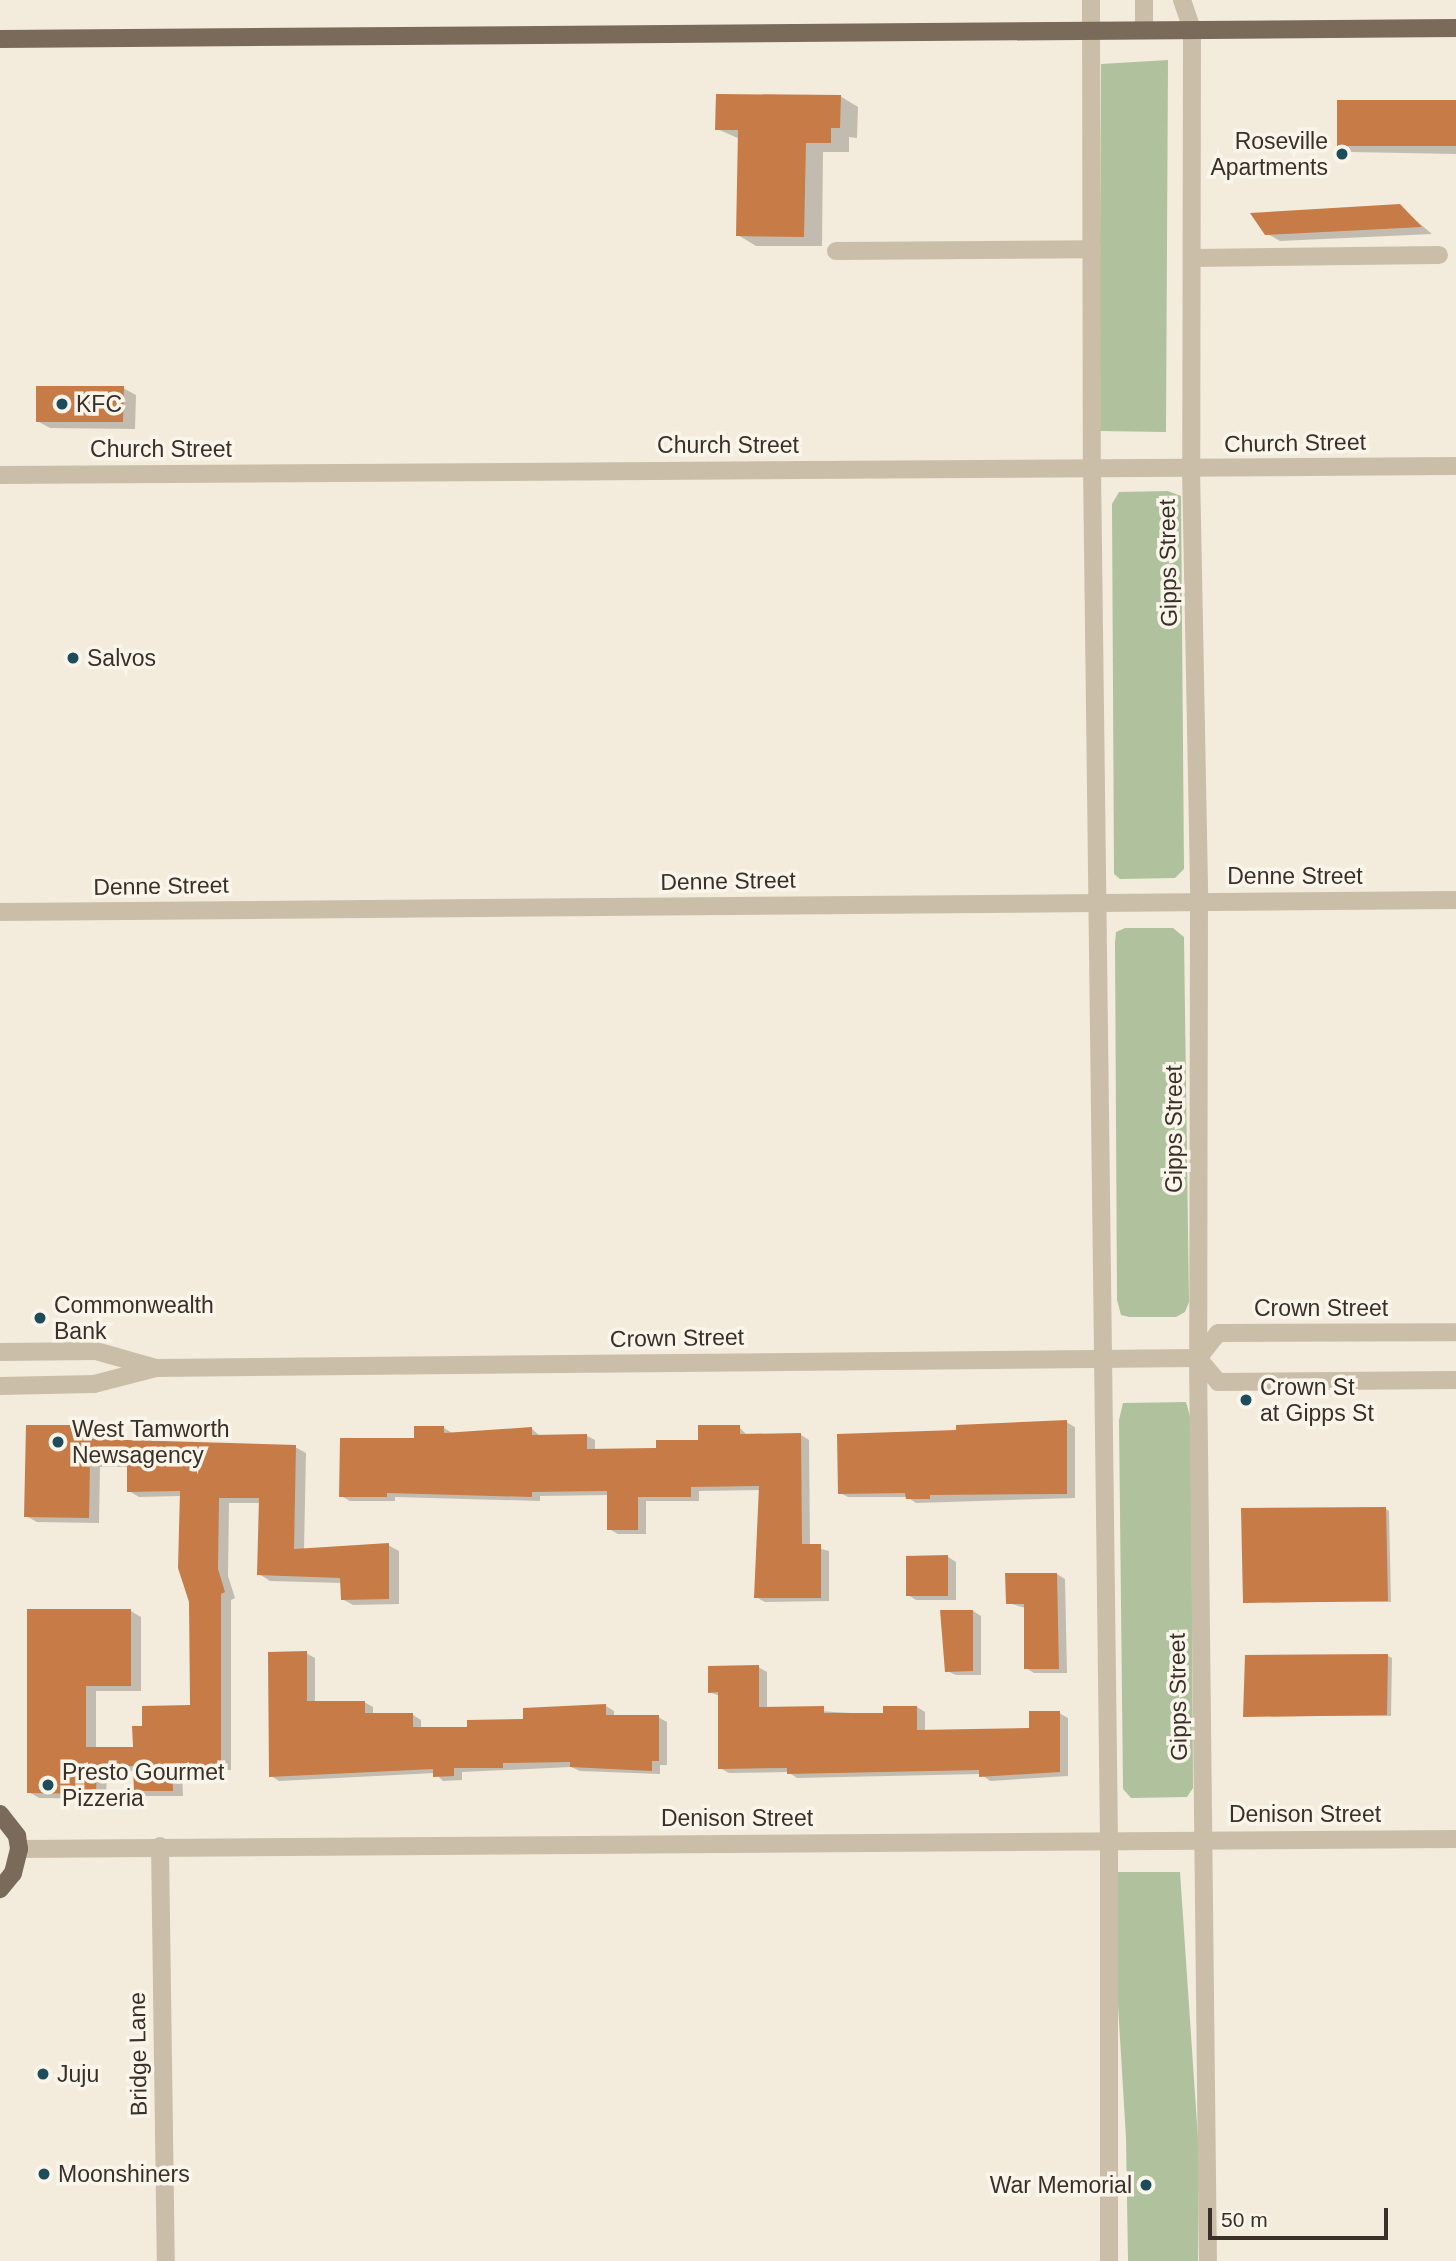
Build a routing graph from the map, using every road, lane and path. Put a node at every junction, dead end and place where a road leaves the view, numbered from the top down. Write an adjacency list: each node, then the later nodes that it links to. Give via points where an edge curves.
1 (1091, 0): 5 (street)
2 (1144, 0): 6 (street)
3 (1182, 0): 7 (street, Gipps Street)
4 (1456, 28): 7 (main road)
5 (1093, 29): 6 (main road); 8 (main road); 9 (street)
6 (1144, 29): 7 (main road)
7 (1192, 29): 12 (street, Gipps Street)
8 (0, 39)
9 (1092, 249): 10 (street); 14 (street)
10 (836, 251)
11 (1439, 255): 12 (street)
12 (1193, 258): 15 (street, Gipps Street)
13 (1456, 466): 15 (street, Church Street)
14 (1092, 467): 15 (street, Church Street); 16 (street, Church Street); 18 (street)
15 (1191, 468): 19 (street, Gipps Street)
16 (0, 475)
17 (1456, 900): 19 (street, Denne Street)
18 (1098, 902): 19 (street, Denne Street); 20 (street, Denne Street); 23 (street)
19 (1199, 902): 24 (street, Gipps Street)
20 (0, 912)
21 (1456, 1332): 24 (street, Crown Street, via 1218,1333)
22 (0, 1352): 25 (street, Crown Street, via 96,1351)
23 (1104, 1358): 24 (street, Crown Street); 25 (street, Crown Street); 31 (street)
24 (1198, 1358): 26 (street, via 1218,1382); 29 (street, Gipps Street)
25 (156, 1368): 27 (street, Crown Street, via 94,1384)
26 (1456, 1380)
27 (0, 1386)
28 (0, 1814): 33 (main road, via 17,1836)
29 (1205, 1839): 30 (street, Denison Street); 31 (street, Denison Street); 38 (street, Gipps Street)
30 (1456, 1839)
31 (1109, 1840): 32 (street, Denison Street); 37 (street)
32 (160, 1846): 33 (street, Denison Street); 36 (street, Bridge Lane)
33 (19, 1849): 34 (main road)
34 (3, 1886): 35 (main road)
35 (0, 1902)
36 (166, 2261)
37 (1109, 2261)
38 (1208, 2261)

